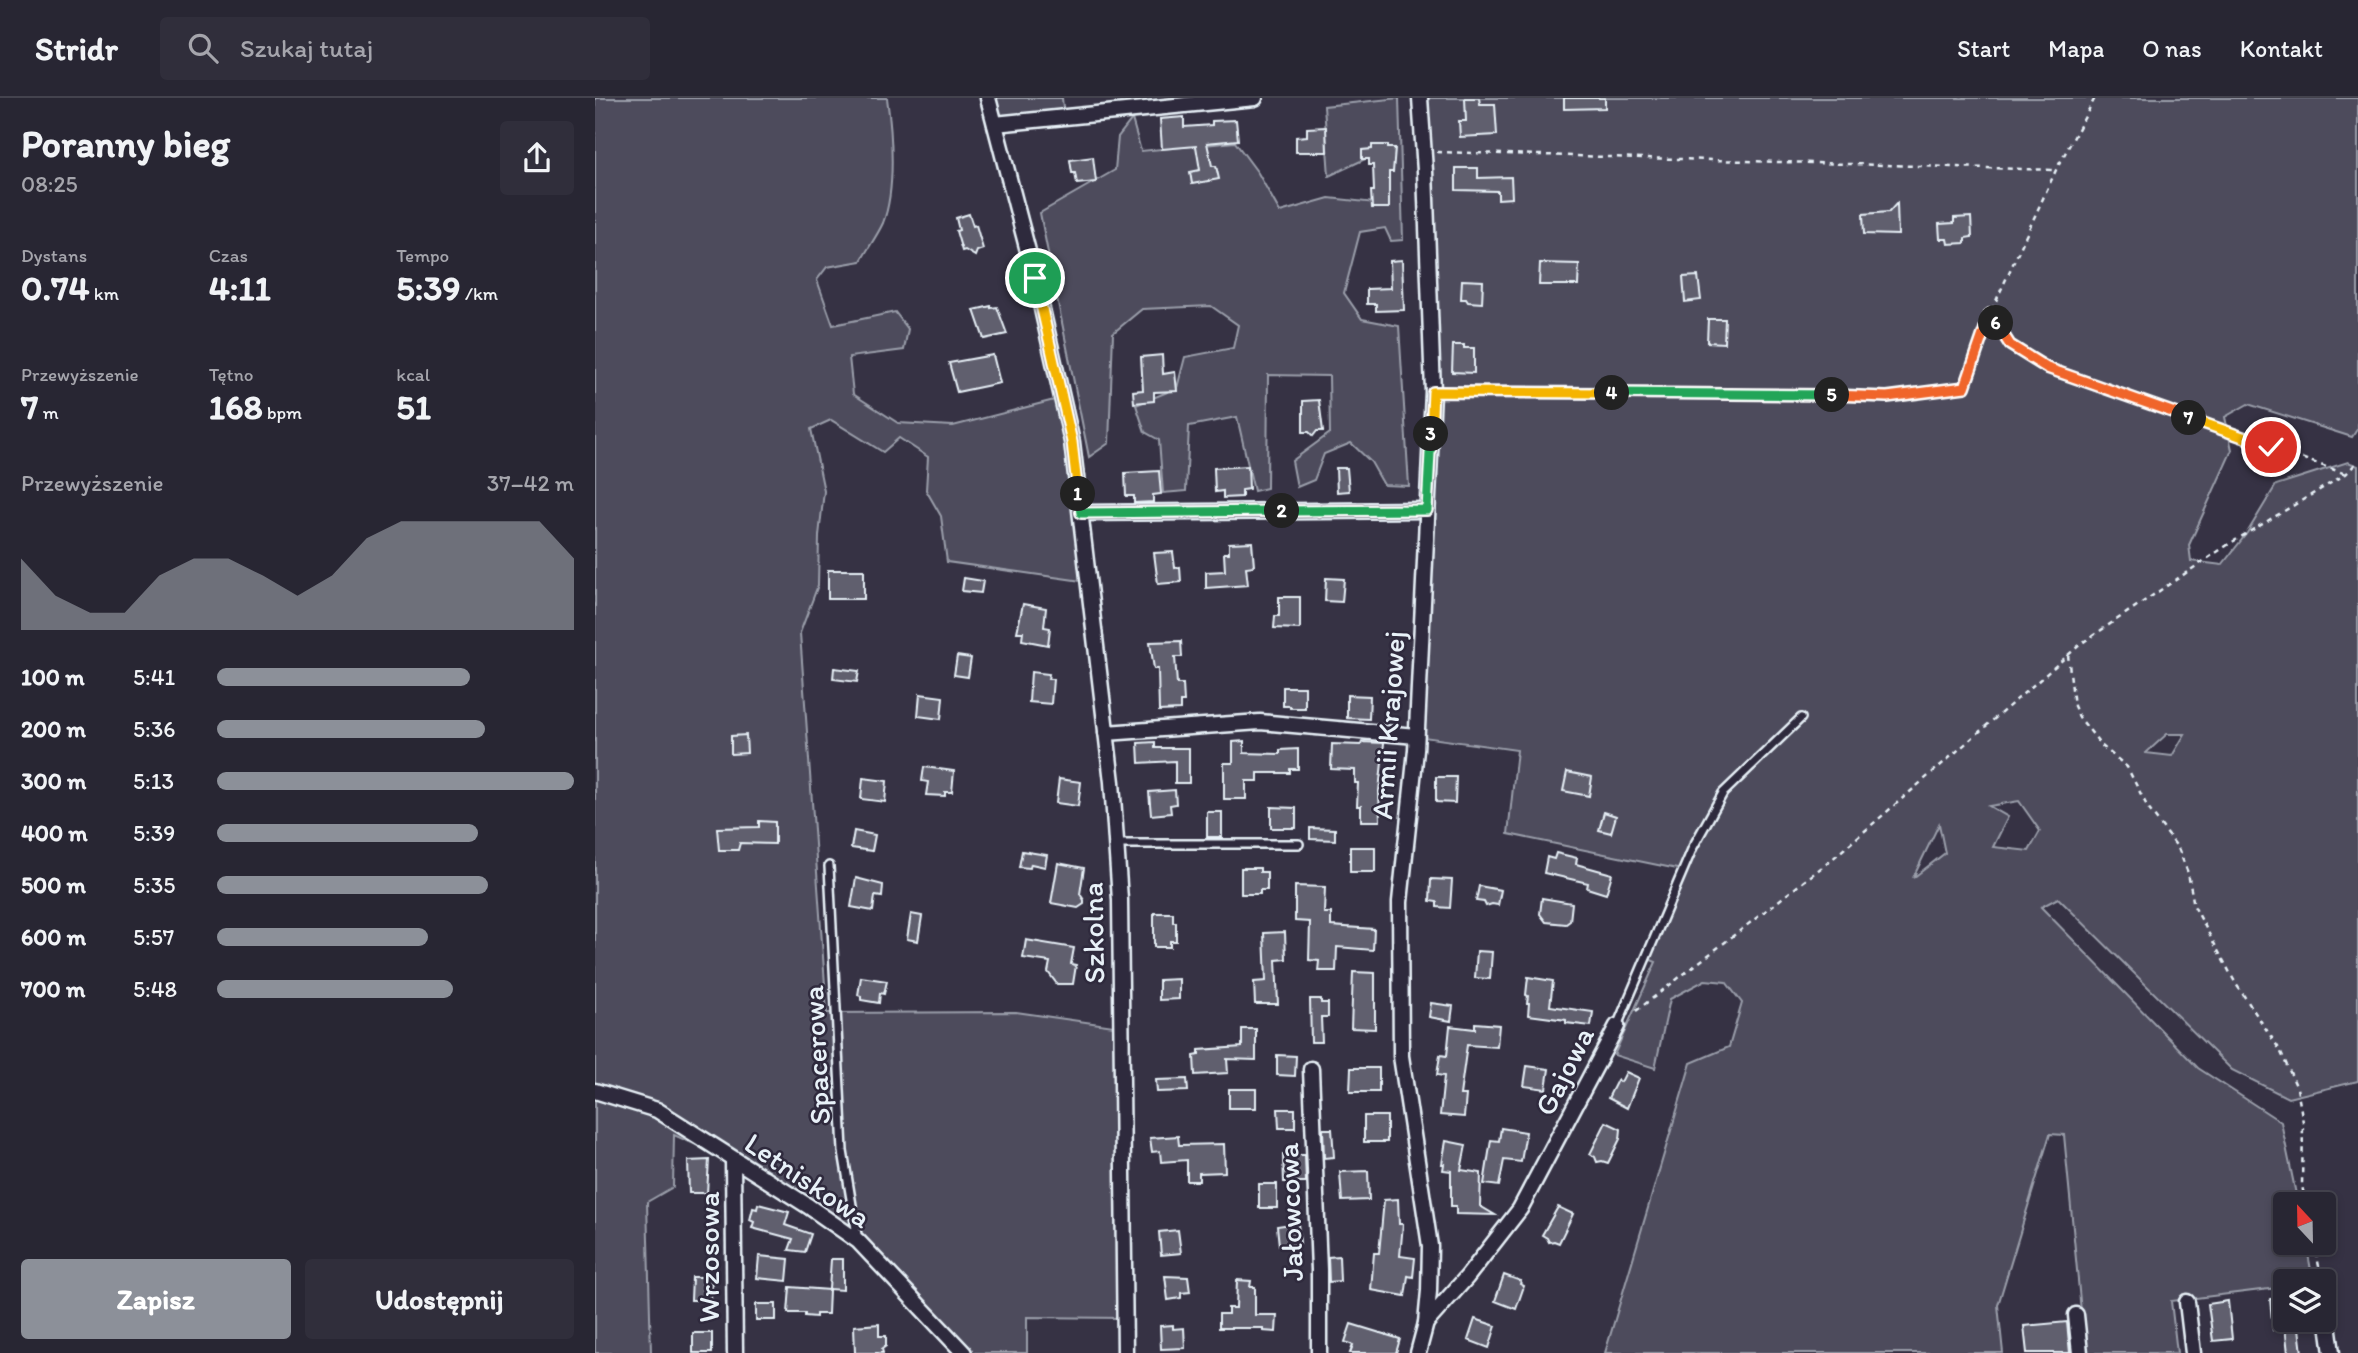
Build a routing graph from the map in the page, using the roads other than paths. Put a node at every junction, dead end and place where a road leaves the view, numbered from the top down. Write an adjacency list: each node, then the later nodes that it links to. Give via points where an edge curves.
1 (988, 98): 4 (street, Szkolna)
2 (1255, 98): 4 (street)
3 (1420, 98): 5 (street, Armii Krajowej, via 1433,392)
4 (995, 124): 6 (street, Szkolna, via 1070,431)
5 (1427, 510): 6 (street); 9 (street, Armii Krajowej)
6 (1081, 513): 8 (street, Szkolna)
7 (1801, 718): 13 (lane, via 1723,793 1693,847)
8 (1106, 733): 9 (street, via 1260,722); 10 (street, Szkolna)
9 (1416, 736): 20 (street, Armii Krajowej, via 1400,902 1401,1056 1430,1245)
10 (1116, 844): 11 (lane); 24 (street, Szkolna)
11 (1299, 844)
12 (829, 866): 17 (lane, Spacerowa, via 843,1151)
13 (1617, 1026): 20 (street, Gajowa, via 1520,1209)
14 (1311, 1069): 25 (street, Jałowcowa)
15 (595, 1091): 16 (street, Letniskowa, via 657,1110)
16 (733, 1161): 17 (street, Letniskowa); 22 (street, Wrzosowa)
17 (858, 1241): 23 (street, Letniskowa)
18 (2187, 1302): 28 (street)
19 (2075, 1315): 27 (street)
20 (1426, 1323): 26 (street, Armii Krajowej)
21 (2329, 1332): 29 (street)
22 (735, 1353)
23 (964, 1353)
24 (1125, 1353)
25 (1319, 1353)
26 (1418, 1353)
27 (2080, 1353)
28 (2193, 1353)
29 (2332, 1353)

